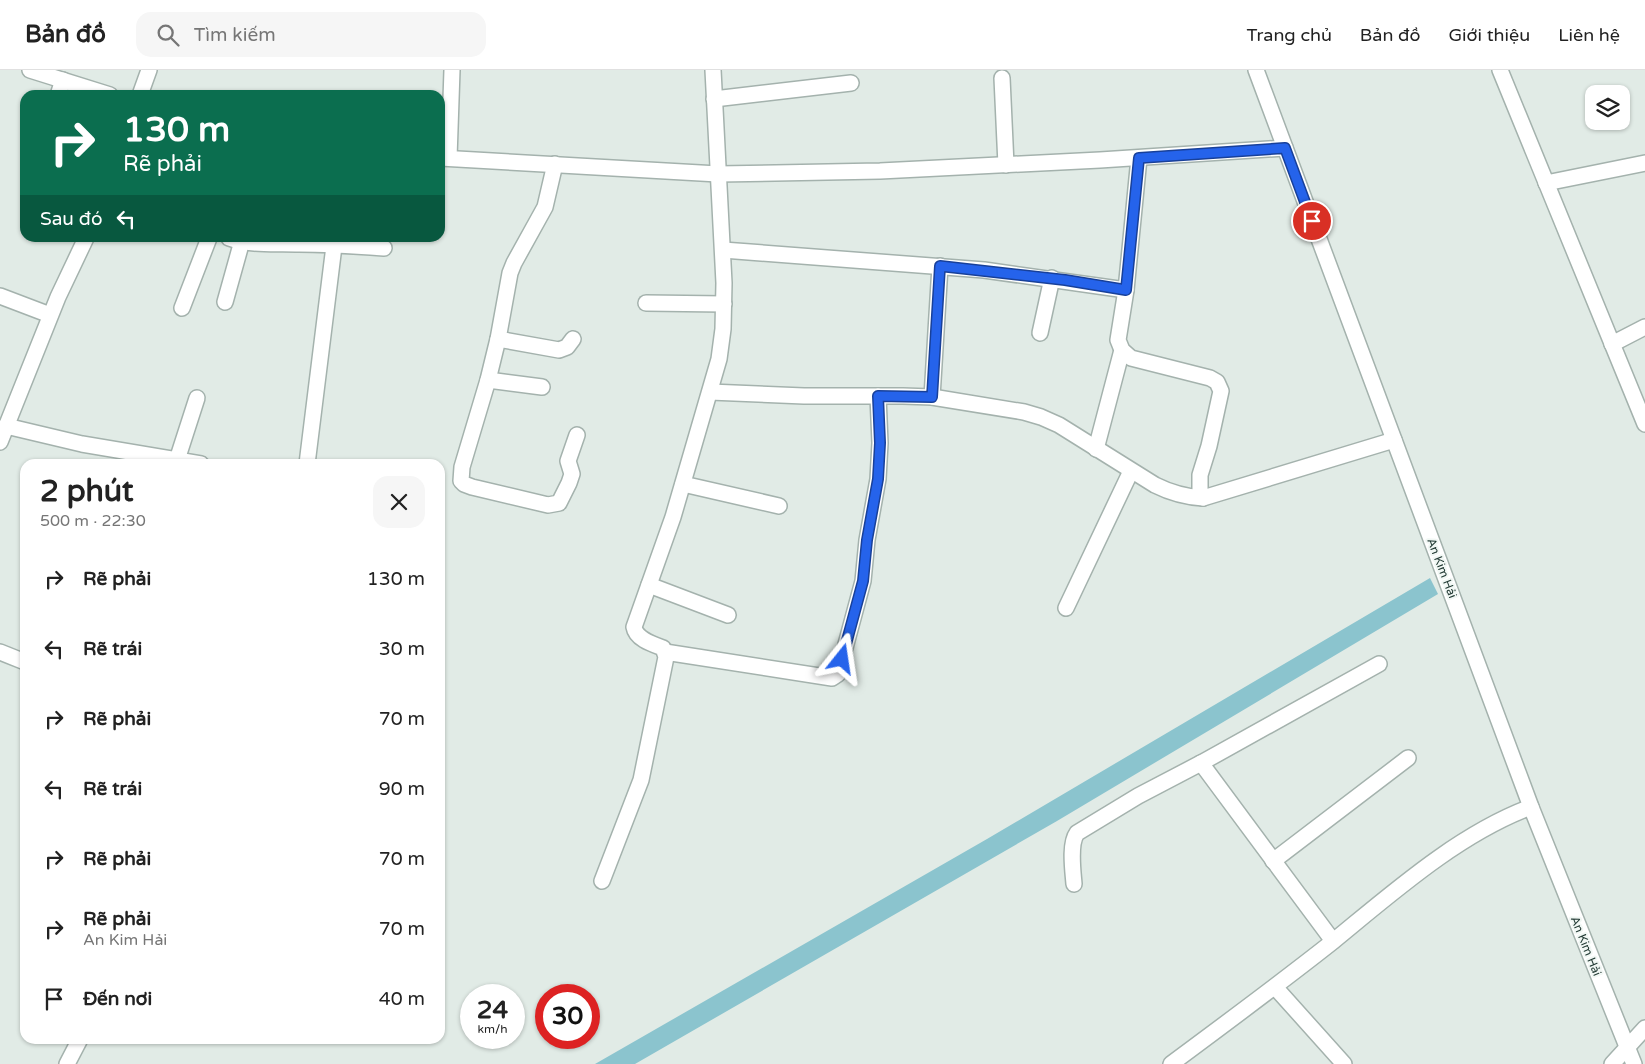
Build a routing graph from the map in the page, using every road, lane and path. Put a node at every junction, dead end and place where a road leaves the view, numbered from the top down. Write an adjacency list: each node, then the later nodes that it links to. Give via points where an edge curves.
1 (30, 70): 8 (street)
2 (149, 70): 12 (street)
3 (452, 70): 15 (street)
4 (713, 70): 13 (street)
5 (1256, 70): 14 (street, An Kim Hải)
6 (1500, 70): 21 (street)
7 (1002, 78): 19 (street)
8 (63, 80): 10 (street); 11 (street)
9 (851, 83): 13 (street)
10 (60, 90)
11 (94, 90)
12 (142, 90)
13 (714, 99): 20 (street)
14 (1285, 148): 16 (street); 55 (street, An Kim Hải)
15 (445, 158): 18 (street)
16 (1139, 158): 19 (street); 33 (street)
17 (1645, 163): 21 (street)
18 (555, 164): 20 (street); 42 (street, via 546,208 510,273)
19 (1006, 165): 20 (street)
20 (718, 174): 30 (street)
21 (1546, 183): 44 (street)
22 (84, 242): 39 (street)
23 (207, 242): 38 (street)
24 (235, 242): 35 (street)
25 (252, 242): 26 (street)
26 (311, 242)
27 (335, 242): 61 (street)
28 (342, 242): 29 (street)
29 (384, 248)
30 (723, 250): 31 (street); 37 (street)
31 (940, 266): 32 (street); 50 (street)
32 (1052, 278): 33 (street); 41 (street)
33 (1126, 290): 45 (street, via 1118,340)
34 (0, 296): 39 (street)
35 (225, 302)
36 (646, 302): 37 (street)
37 (724, 304): 48 (street, via 719,359)
38 (182, 308)
39 (50, 315): 53 (street)
40 (1645, 327): 44 (street)
41 (1040, 333)
42 (498, 338): 43 (street, via 559,350 568,347); 46 (street)
43 (573, 338)
44 (1612, 344): 52 (street)
45 (1122, 350): 57 (street); 64 (street, via 1130,358 1217,382 1221,392 1200,475)
46 (488, 380): 47 (street); 54 (street, via 462,467 461,481 464,484 548,505 556,504 561,501 572,474 568,461)
47 (542, 387)
48 (710, 392): 49 (street); 63 (street)
49 (878, 396): 50 (street); 70 (street, via 878,479 863,581 838,674 832,678)
50 (932, 397): 57 (street, via 1041,417)
51 (197, 398): 60 (street)
52 (1645, 424)
53 (6, 426): 56 (street); 58 (street)
54 (577, 435)
55 (1394, 440): 64 (street); 75 (street, An Kim Hải)
56 (0, 442)
57 (1096, 449): 62 (street)
58 (131, 458): 59 (street)
59 (154, 459)
60 (177, 459)
61 (308, 459)
62 (1131, 470): 64 (street, via 1170,493); 67 (street)
63 (683, 484): 65 (street); 66 (street)
64 (1203, 498)
65 (779, 506)
66 (649, 585): 68 (street); 70 (street, via 634,628 641,638)
67 (1066, 608)
68 (728, 615)
69 (0, 652): 71 (street)
70 (665, 652): 77 (street, via 641,780)
71 (20, 660)
72 (1379, 664): 74 (street)
73 (1408, 758): 76 (street)
74 (1201, 764): 76 (street); 78 (street, via 1076,833 1072,848)
75 (1531, 808): 79 (street, via 1480,831 1441,857); 83 (street, An Kim Hải)
76 (1273, 861): 79 (street)
77 (602, 880)
78 (1074, 884)
79 (1332, 941): 80 (street)
80 (1275, 987): 85 (street); 86 (street)
81 (1643, 1030): 83 (street)
82 (77, 1044): 84 (street)
83 (1627, 1048): 87 (street); 88 (street, An Kim Hải)
84 (66, 1064)
85 (1171, 1064)
86 (1344, 1064)
87 (1612, 1064)
88 (1634, 1064)

